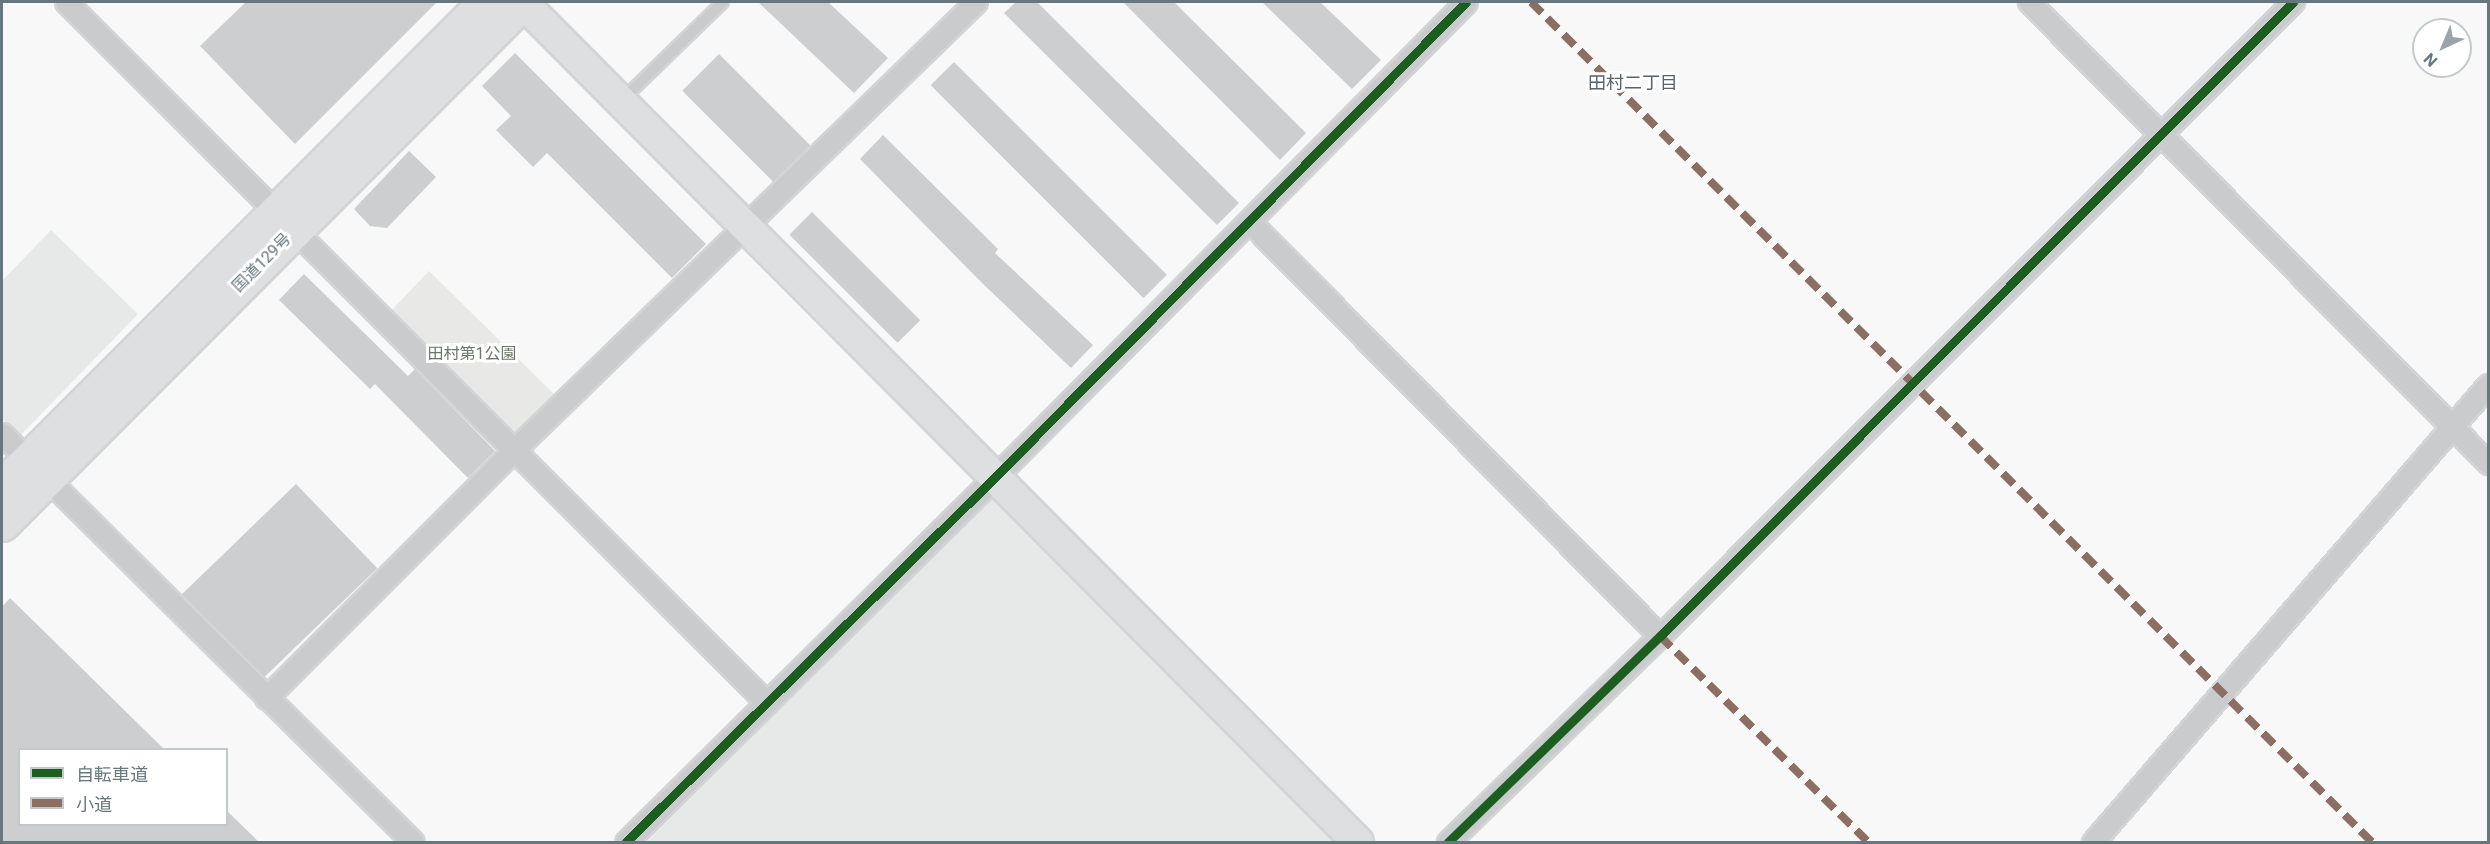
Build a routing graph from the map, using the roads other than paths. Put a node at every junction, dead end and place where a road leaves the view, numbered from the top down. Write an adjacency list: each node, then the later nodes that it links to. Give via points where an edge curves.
1 (66, 2): 11 (street)
2 (485, 2): 11 (highway, 国道129号)
3 (522, 2): 9 (street); 11 (highway, 国道129号)
4 (723, 2): 9 (lane)
5 (976, 2): 13 (street)
6 (1466, 2): 12 (street)
7 (2029, 2): 10 (street)
8 (2293, 2): 10 (street)
9 (621, 102): 13 (street)
10 (2160, 132): 15 (street); 23 (street)
11 (286, 220): 17 (street); 19 (highway, 国道129号)
12 (1249, 221): 20 (street); 23 (street)
13 (746, 228): 17 (street); 20 (street)
14 (2488, 385): 15 (street)
15 (2453, 427): 18 (street); 30 (street)
16 (2, 434): 19 (street)
17 (515, 449): 24 (street); 25 (street)
18 (2488, 463)
19 (38, 469): 21 (highway, 国道129号); 22 (highway, 国道129号); 24 (street)
20 (994, 478): 25 (street); 28 (street)
21 (2, 486)
22 (2, 524)
23 (1660, 636): 29 (street)
24 (266, 698): 26 (street)
25 (767, 703): 27 (street)
26 (413, 843)
27 (626, 843)
28 (1358, 843)
29 (1448, 843)
30 (2093, 843)

